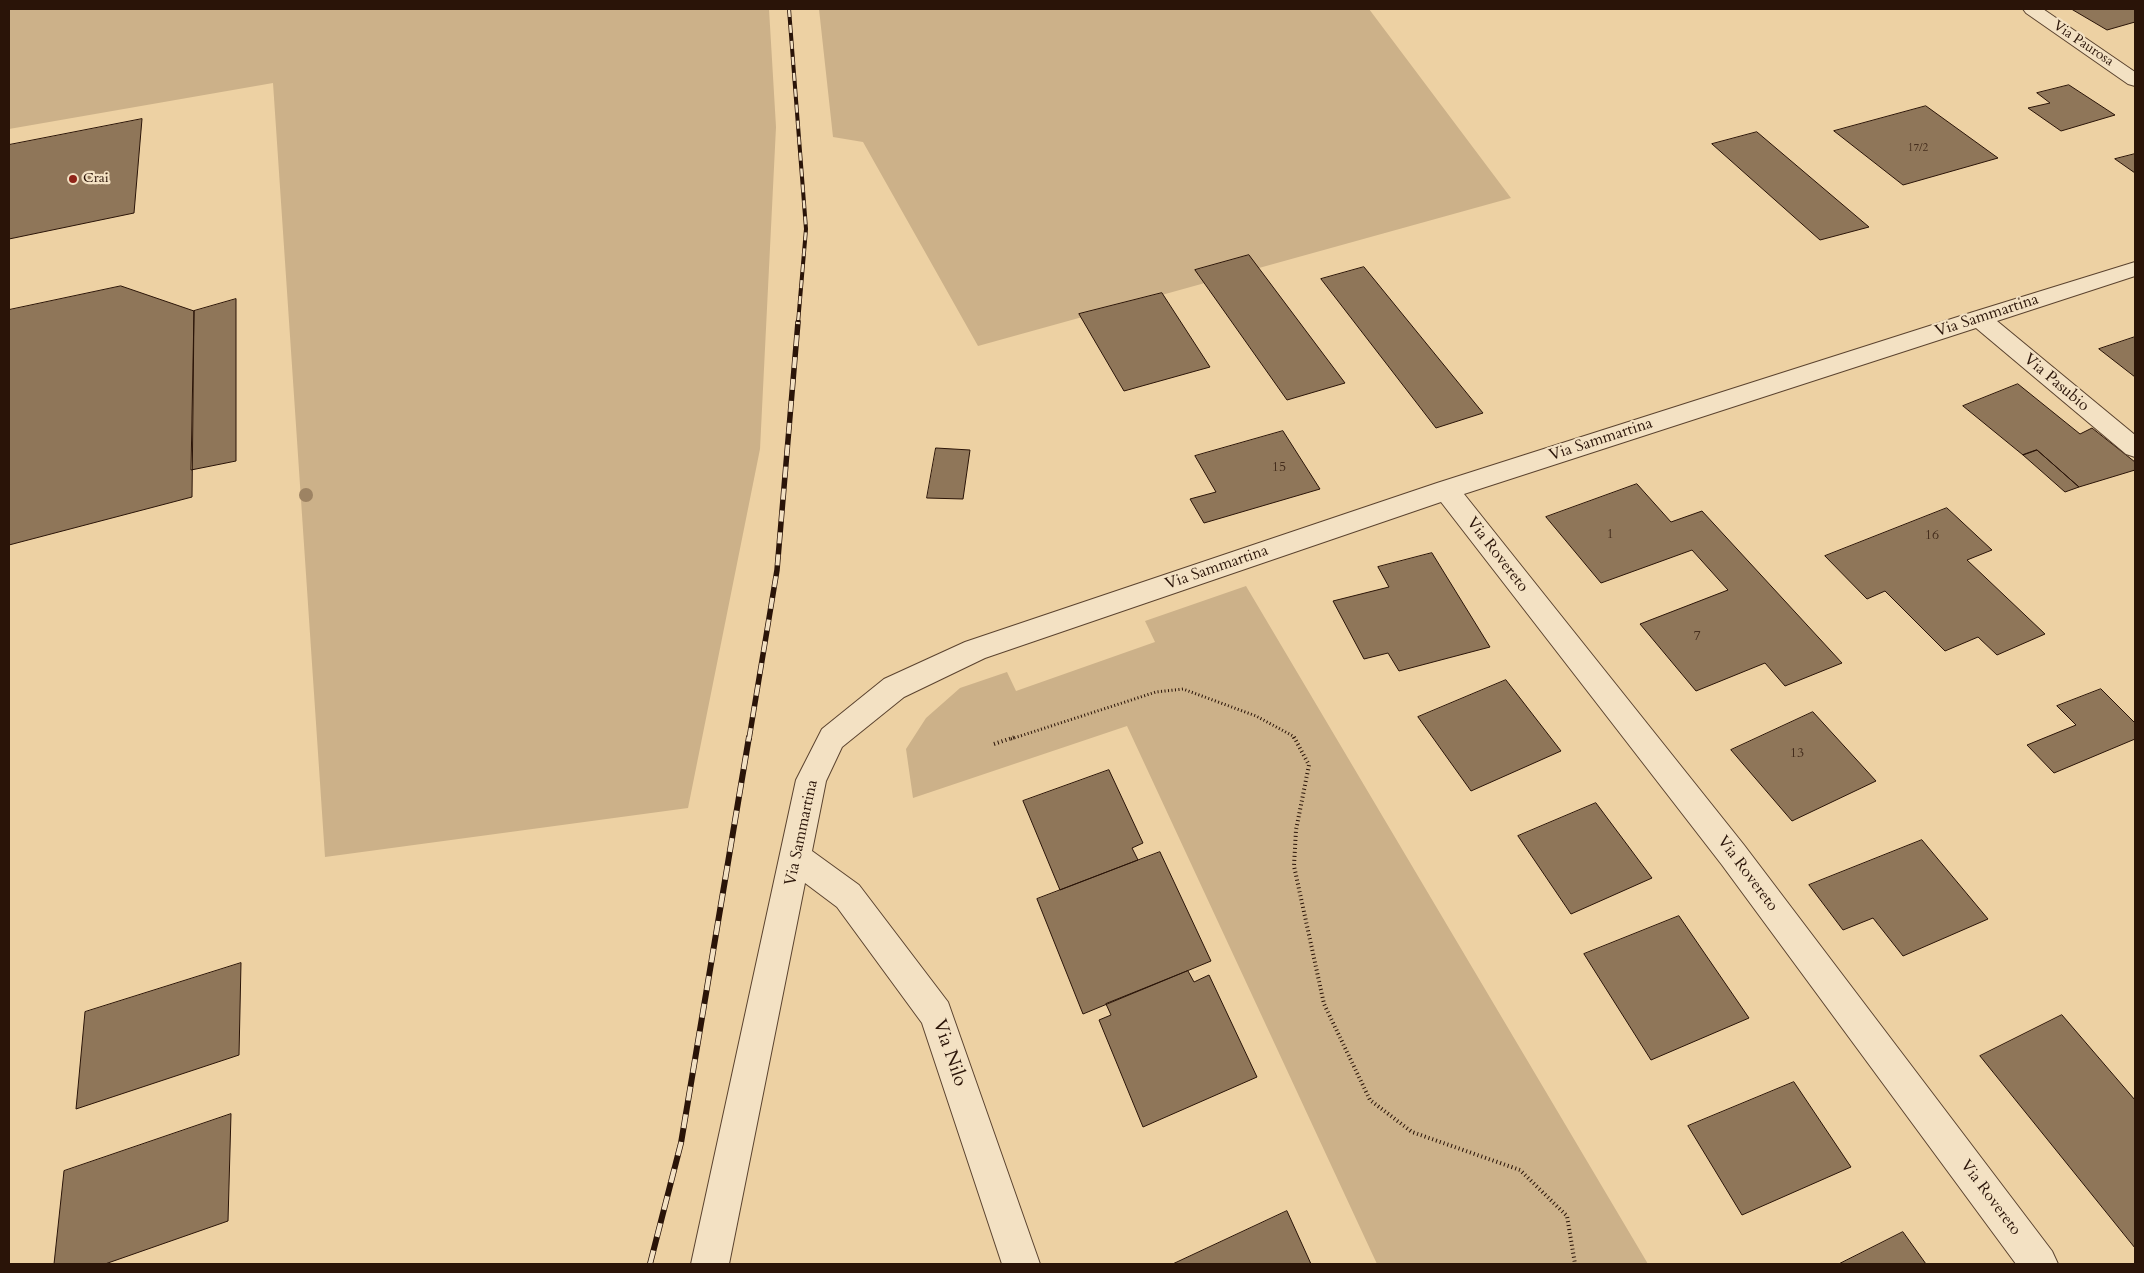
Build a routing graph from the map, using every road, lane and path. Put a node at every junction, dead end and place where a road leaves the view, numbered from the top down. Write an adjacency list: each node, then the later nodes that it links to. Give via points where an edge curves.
1 (2032, 9): 2 (street, Via Paurosa)
2 (2135, 80)
3 (2135, 269): 4 (street, Via Sammartina)
4 (1978, 318): 5 (street, Via Pasubio); 6 (street, Via Sammartina)
5 (2135, 448)
6 (1446, 490): 8 (street, Via Sammartina, via 975,650 894,688 832,738 811,780); 12 (street, Via Rovereto, via 1733,855)
7 (994, 744): 11 (path, via 1156,692 1183,689 1256,716 1293,736 1309,765 1296,830 1294,866 1324,1004 1370,1100 1412,1132 1520,1170 1567,1216)
8 (796, 858): 9 (street, Via Sammartina); 10 (street, Via Nilo, via 848,896 936,1014)
9 (710, 1264)
10 (1021, 1264)
11 (1575, 1264)
12 (2039, 1264)

